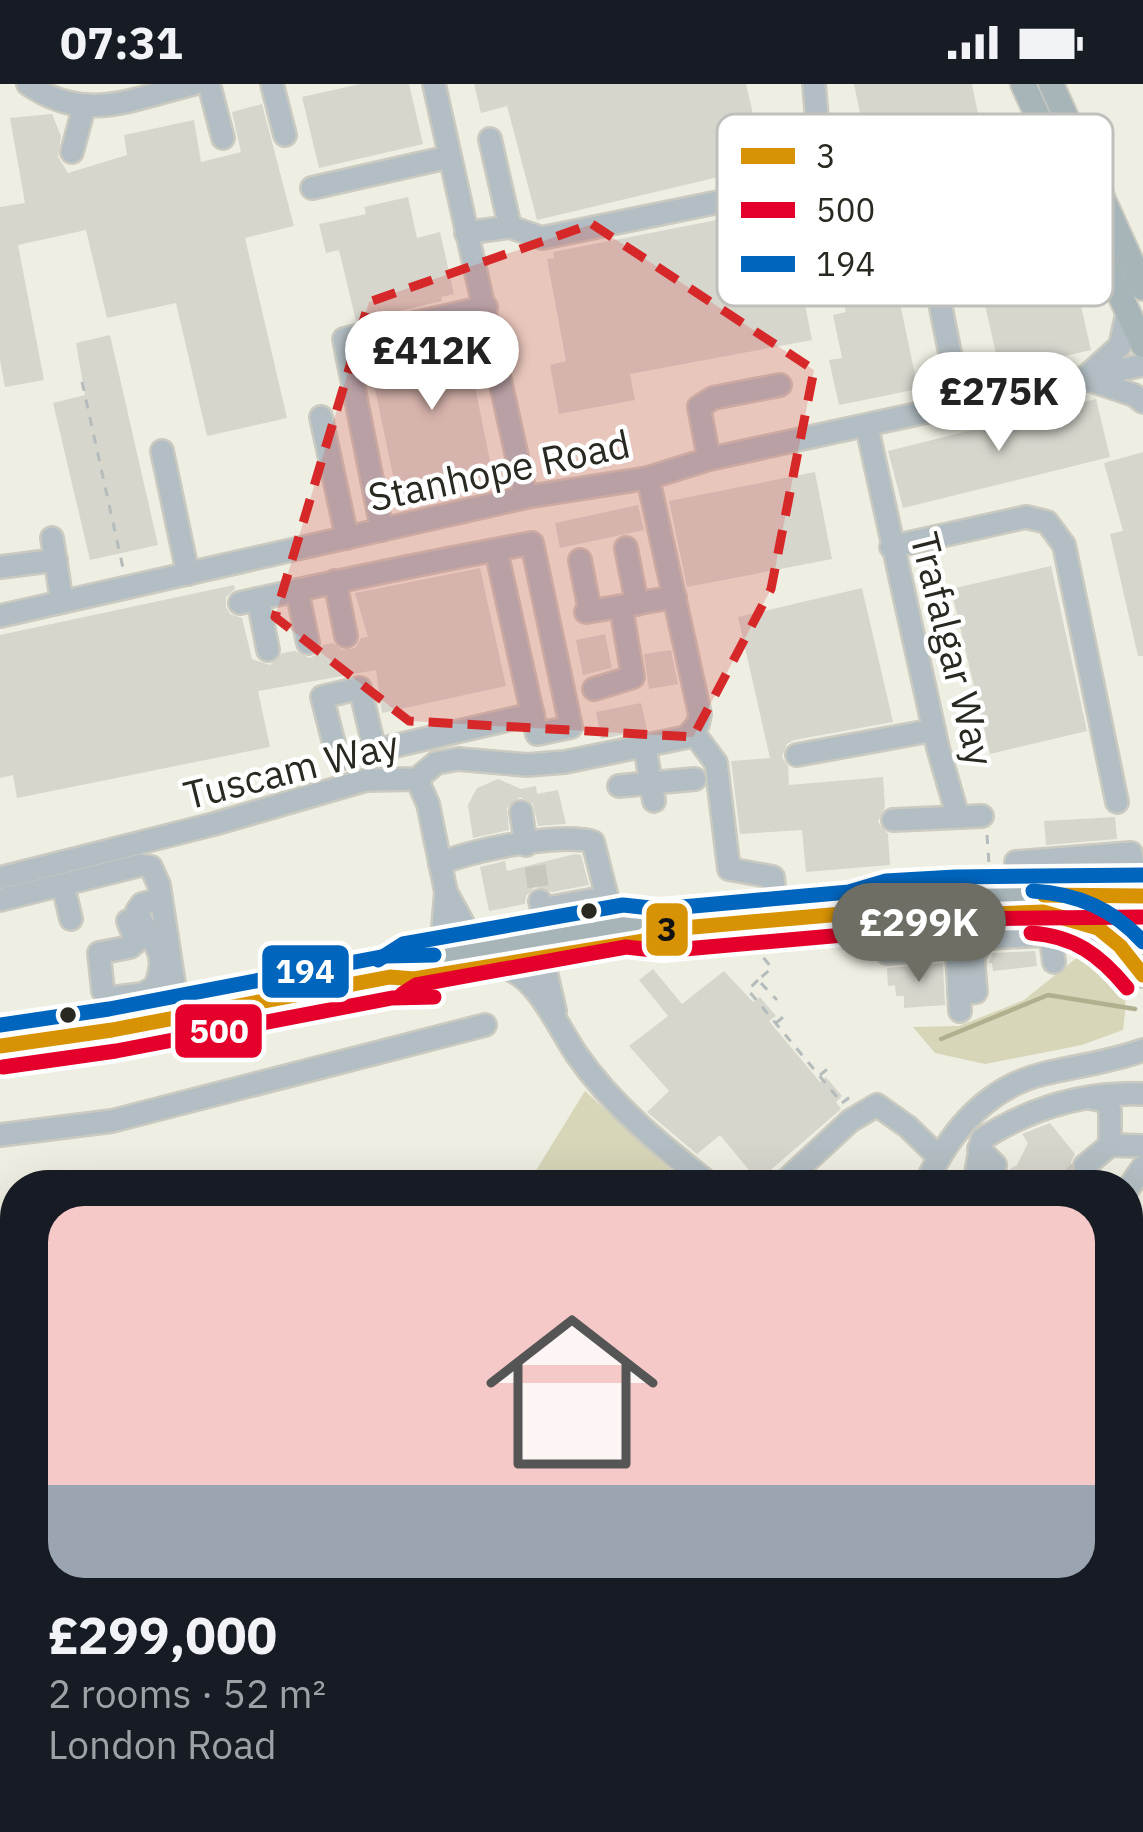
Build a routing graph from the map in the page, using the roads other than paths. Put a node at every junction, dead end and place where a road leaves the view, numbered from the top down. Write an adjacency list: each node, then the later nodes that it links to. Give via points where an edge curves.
1 (28, 84): 9 (street, via 58,103)
2 (193, 84): 9 (street)
3 (208, 84): 14 (street)
4 (272, 84): 13 (street)
5 (434, 84): 17 (street)
6 (814, 84): 10 (street)
7 (1023, 84): 11 (main road)
8 (1051, 84): 12 (main road)
9 (84, 107): 16 (street)
10 (817, 114)
11 (1037, 114)
12 (1065, 114)
13 (285, 135)
14 (223, 138)
15 (490, 139): 21 (street)
16 (72, 152)
17 (449, 157): 18 (street); 22 (street)
18 (312, 188)
19 (717, 202): 21 (street, via 542,238)
20 (1113, 221): 24 (main road)
21 (510, 227): 22 (street)
22 (466, 233): 26 (street)
23 (1113, 283): 27 (main road)
24 (1143, 288)
25 (941, 306): 33 (street)
26 (486, 307): 39 (street); 40 (street, via 344,339)
27 (1127, 314): 28 (main road); 30 (street, via 1120,346)
28 (1143, 345)
29 (1143, 365): 30 (street, Stanhope Road)
30 (1083, 379): 32 (street); 33 (street, Stanhope Road)
31 (780, 385): 37 (street, via 699,407)
32 (1143, 402)
33 (960, 403): 35 (street, Stanhope Road)
34 (321, 417): 41 (street)
35 (867, 427): 37 (street, Stanhope Road); 42 (street, Trafalgar Way)
36 (162, 451): 48 (street)
37 (709, 459): 38 (street, Stanhope Road)
38 (648, 478): 39 (street, Stanhope Road); 51 (street)
39 (526, 497): 40 (street, Stanhope Road)
40 (382, 530): 41 (street, Stanhope Road)
41 (346, 538): 45 (street, Stanhope Road)
42 (891, 547): 60 (street, Trafalgar Way); 69 (street, via 1025,517 1047,521 1064,545)
43 (626, 548): 53 (street)
44 (496, 550): 49 (street); 59 (street); 59 (street, via 532,543 571,727 537,734)
45 (291, 551): 48 (street, Stanhope Road); 50 (street)
46 (580, 560): 53 (street, via 588,612)
47 (0, 567): 52 (street, via 54,549)
48 (188, 574): 52 (street, Stanhope Road)
49 (335, 581): 50 (street); 55 (street)
50 (300, 589): 56 (street); 57 (street, via 249,601)
51 (676, 597): 53 (street); 61 (street, via 700,714)
52 (62, 602): 54 (street, Stanhope Road)
53 (629, 605): 58 (street, via 633,677)
54 (0, 616)
55 (346, 636)
56 (308, 643)
57 (268, 650)
58 (594, 688)
59 (532, 714): 63 (street)
60 (934, 730): 64 (street); 72 (street, Trafalgar Way)
61 (693, 732): 62 (street, Tuscam Way); 86 (street, via 716,763 729,869 773,877)
62 (645, 747): 65 (street, Tuscam Way, via 527,765 458,759); 68 (street)
63 (375, 751)
64 (797, 755)
65 (417, 778): 75 (street); 76 (street, Tuscam Way, via 366,780)
66 (695, 779): 68 (street)
67 (619, 786): 68 (street)
68 (652, 793)
69 (1117, 802)
70 (521, 812): 74 (street)
71 (982, 816): 72 (street, Trafalgar Way)
72 (958, 817): 73 (street, Trafalgar Way)
73 (893, 820)
74 (530, 852): 75 (street, via 470,852); 82 (street, via 572,838 593,842 607,897 542,909)
75 (440, 864): 92 (street, via 464,925)
76 (0, 878)
77 (63, 885): 80 (street, via 141,865 152,867); 81 (street); 85 (street)
78 (1016, 888): 79 (main road); 79 (street, via 1016,862 1131,853); 83 (main road)
79 (1138, 889)
80 (161, 899): 87 (street, via 137,911 160,950 155,987 109,998 99,953 136,942); 95 (street)
81 (0, 900)
82 (540, 901)
83 (853, 913): 84 (main road); 86 (main road)
84 (955, 914): 88 (street); 94 (main road, via 1077,919 1116,942)
85 (70, 919)
86 (776, 919): 89 (main road, via 626,926)
87 (128, 921)
88 (957, 947): 90 (street); 91 (street, via 964,994 985,938 1045,935)
89 (541, 949): 92 (main road); 93 (main road); 96 (street)
90 (887, 953)
91 (1054, 962)
92 (459, 964): 93 (main road); 95 (main road, via 282,987)
93 (500, 966): 96 (street, via 527,980)
94 (1143, 975)
95 (179, 1016): 98 (main road)
96 (557, 1024): 111 (street, via 606,1091)
97 (485, 1025): 106 (street, via 112,1121)
98 (0, 1046)
99 (1143, 1050): 100 (street)
100 (1098, 1065): 101 (street); 105 (street, via 1003,1089)
101 (1143, 1070)
102 (1143, 1094): 103 (street)
103 (1090, 1098): 107 (street, via 1109,1110); 114 (street, via 1026,1112 982,1138)
104 (908, 1127): 105 (street); 109 (street); 112 (street, via 885,1108 868,1108)
105 (957, 1130): 109 (street)
106 (0, 1135)
107 (1110, 1145): 108 (street); 110 (street)
108 (1143, 1146)
109 (939, 1157): 113 (street)
110 (1085, 1166)
111 (692, 1170)
112 (799, 1170)
113 (932, 1170)
114 (983, 1170)

